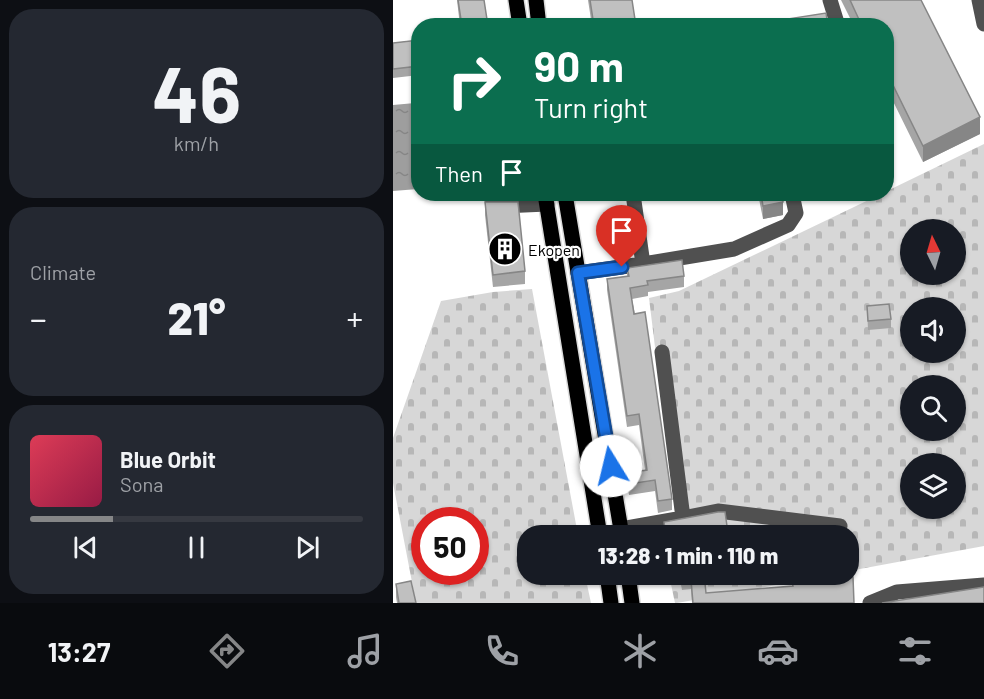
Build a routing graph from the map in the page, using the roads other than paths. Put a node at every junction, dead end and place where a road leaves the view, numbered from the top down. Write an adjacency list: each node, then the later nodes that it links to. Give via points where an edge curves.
1 (516, 0): 5 (main road)
2 (536, 0): 6 (main road)
3 (830, 0): 7 (street)
4 (979, 0): 8 (street)
5 (519, 18)
6 (539, 18)
7 (836, 18)
8 (984, 24)
9 (495, 201): 10 (street, via 500,206)
10 (533, 201)
11 (546, 201): 19 (main road)
12 (566, 201): 16 (main road)
13 (634, 201): 15 (street)
14 (793, 201): 15 (street, via 796,213 788,225 734,249)
15 (643, 264): 16 (street)
16 (578, 273): 20 (main road)
17 (662, 352): 18 (street)
18 (683, 518): 21 (street); 22 (street, via 719,511)
19 (598, 525)
20 (620, 525)
21 (652, 525)
22 (832, 525)
23 (609, 585): 26 (main road)
24 (630, 585): 27 (main road)
25 (984, 585): 28 (street, via 897,592)
26 (611, 603)
27 (632, 603)
28 (870, 603)

